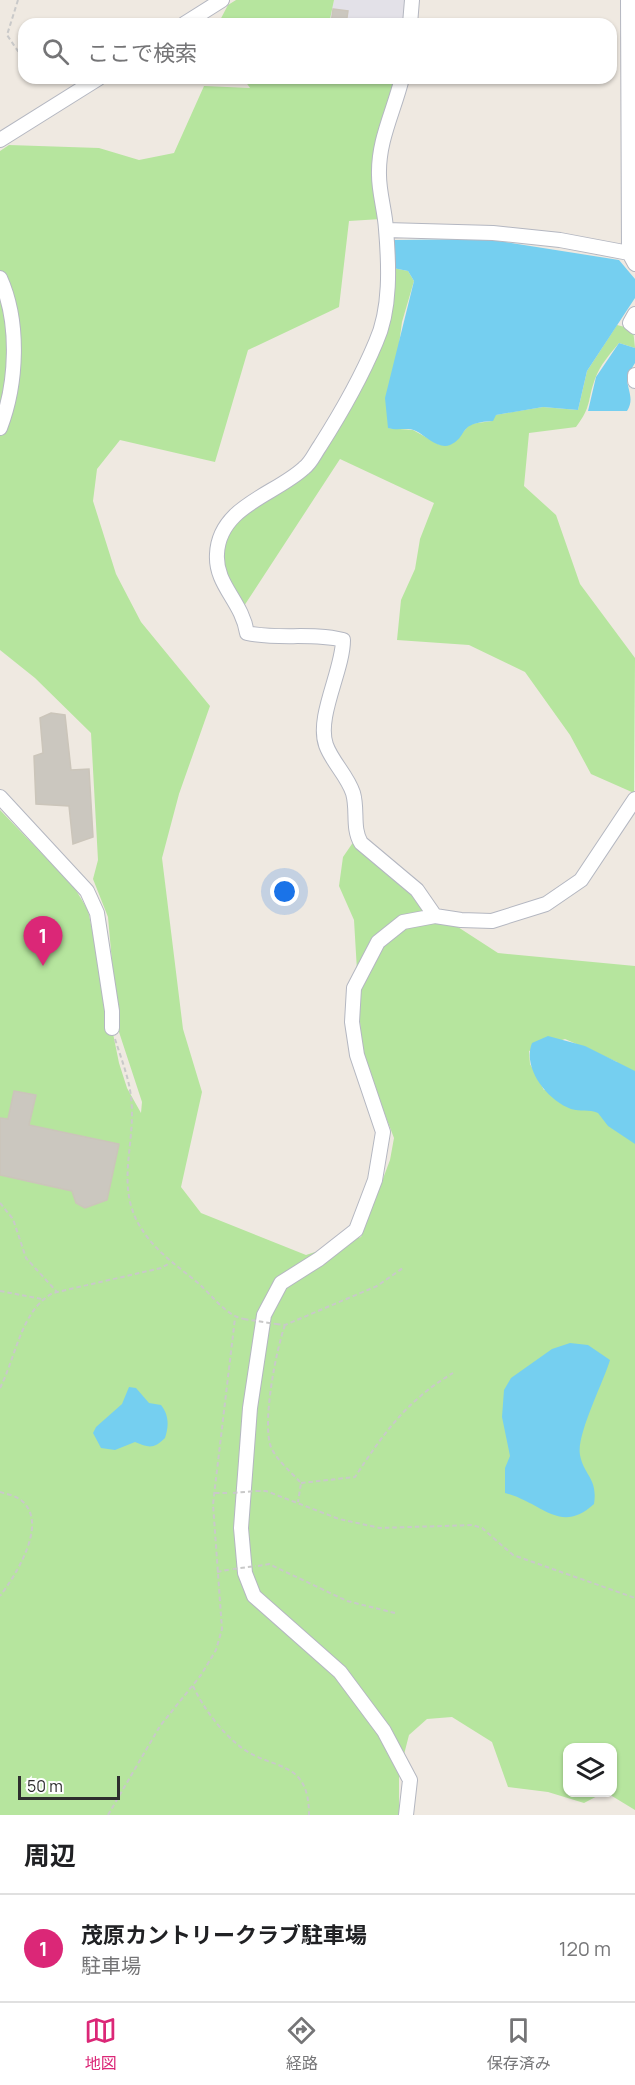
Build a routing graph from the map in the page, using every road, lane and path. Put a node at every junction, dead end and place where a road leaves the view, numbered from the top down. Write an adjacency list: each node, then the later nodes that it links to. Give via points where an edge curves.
1 (18, 0): 7 (path, via 7,35)
2 (222, 0): 5 (street)
3 (412, 0): 6 (street)
4 (628, 0): 12 (street)
5 (194, 18)
6 (410, 18)
7 (18, 51)
8 (89, 84): 10 (street)
9 (400, 84): 11 (street, via 382,137 379,175)
10 (0, 140)
11 (386, 230): 12 (street, via 560,240); 21 (street, via 387,300 378,340 353,390 305,468 253,501 227,524 218,544 217,564 226,588 241,608 247,633 344,640 324,724 326,746 354,795 357,837 417,890)
12 (632, 259)
13 (0, 278): 18 (street, via 11,318 12,365 9,405)
14 (635, 314): 15 (street, via 630,323)
15 (635, 327)
16 (635, 375): 17 (street)
17 (635, 381)
18 (0, 428)
19 (0, 797): 22 (street, via 87,891 97,913)
20 (635, 799): 21 (street, via 581,880 546,904 492,921)
21 (435, 916): 44 (street, via 403,922 378,942 354,988 352,1022 357,1055 383,1132 375,1180 356,1230 281,1283 264,1315 250,1408 242,1528 245,1573 254,1596 340,1672 400,1757 410,1780)
22 (112, 1028): 24 (path, via 131,1095 126,1191 144,1233)
23 (0, 1203): 27 (path, via 13,1219 26,1258)
24 (170, 1263): 27 (path, via 161,1269); 29 (path)
25 (403, 1269): 30 (path, via 377,1286)
26 (0, 1291): 28 (path)
27 (57, 1292): 28 (path)
28 (42, 1299): 32 (path, via 25,1327)
29 (235, 1318): 30 (path, bridge); 35 (path)
30 (285, 1325): 33 (path, via 272,1384 268,1433 270,1446)
31 (453, 1373): 33 (path, via 426,1390 388,1427 355,1477)
32 (0, 1388)
33 (301, 1483): 36 (path)
34 (0, 1492): 38 (path, via 22,1500 32,1526 30,1542 15,1577)
35 (215, 1493): 36 (path, bridge, via 266,1491); 37 (path)
36 (298, 1502): 39 (path, via 339,1519 380,1528 472,1525 482,1528 513,1555)
37 (217, 1572): 40 (path, bridge, via 269,1564 347,1601); 41 (path, via 222,1629 216,1650)
38 (0, 1596)
39 (635, 1598)
40 (395, 1613)
41 (193, 1686): 42 (path, via 160,1726); 43 (path, via 203,1707 243,1748 296,1773 305,1790)
42 (108, 1815)
43 (309, 1815)
44 (406, 1815)

